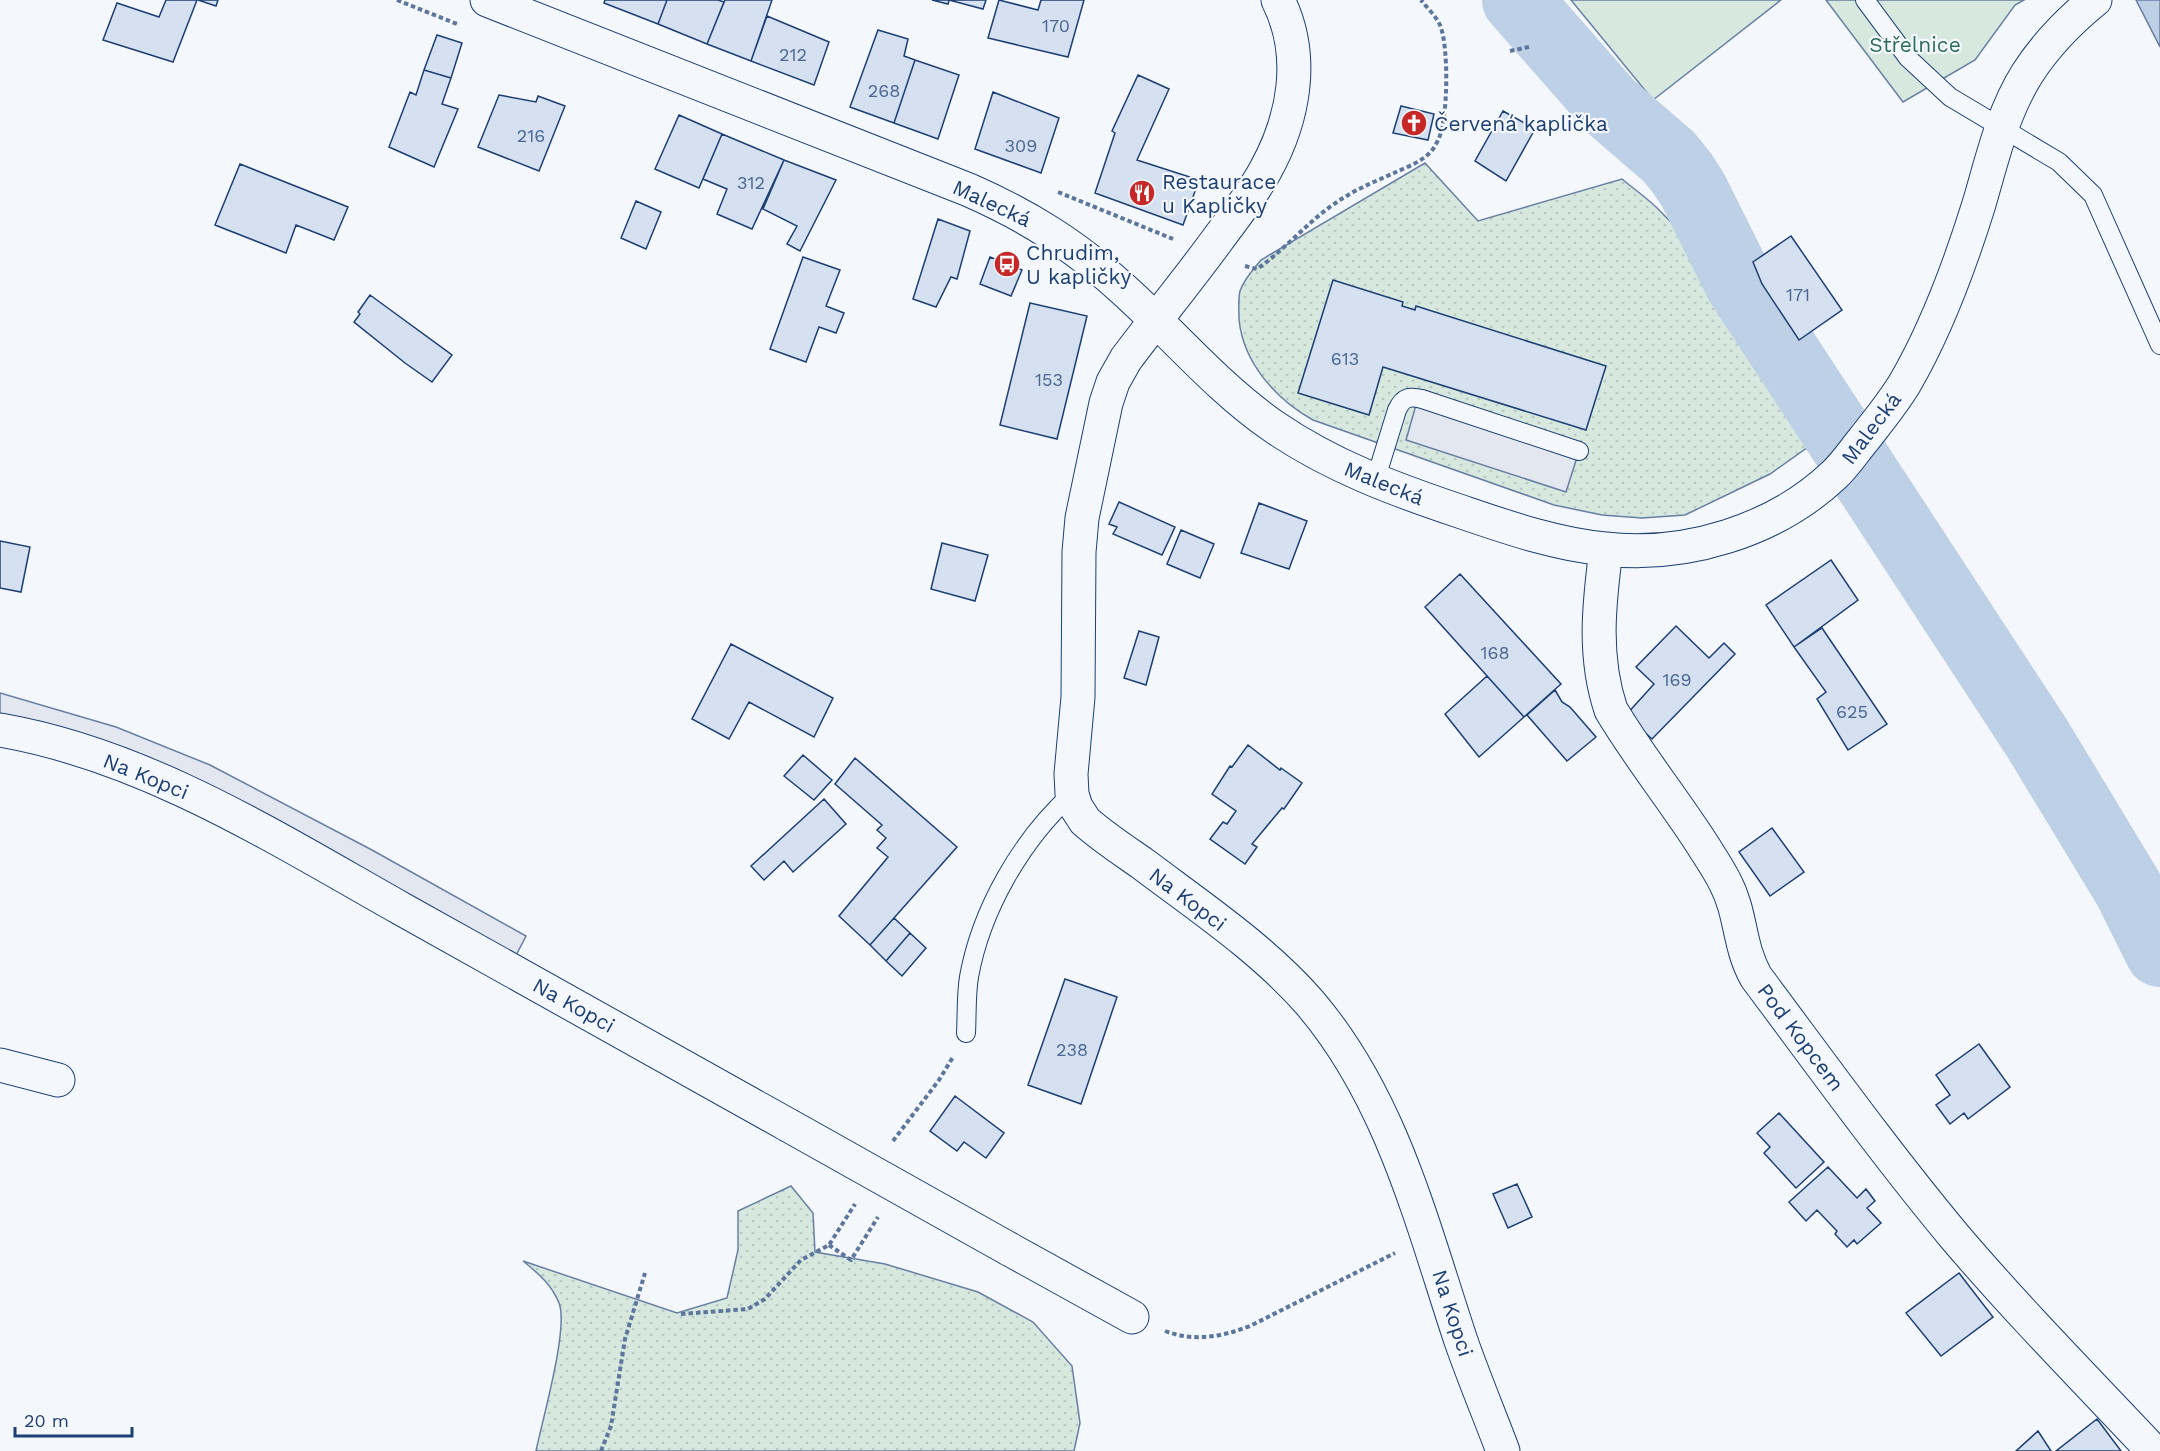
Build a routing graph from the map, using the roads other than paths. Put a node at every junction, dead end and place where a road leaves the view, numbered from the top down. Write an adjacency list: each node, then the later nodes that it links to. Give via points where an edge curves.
1 (487, 0): 6 (street, Malecká, via 998,203 1069,244 1128,292)
2 (1278, 0): 6 (street, Na Kopci, via 1295,67 1293,100 1282,135 1265,172)
3 (1865, 0): 5 (lane, via 1908,58 1950,97)
4 (2094, 1): 5 (street, Malecká, via 2048,46 2026,75)
5 (2001, 127): 7 (lane, via 2059,162 2093,195); 10 (street, Malecká, via 1965,248 1925,347 1903,386 1838,472 1819,489 1778,514 1725,536 1670,549)
6 (1155, 320): 9 (street, Malecká, via 1216,381 1270,424 1308,449); 12 (street, Na Kopci, via 1113,382 1085,497 1079,552 1078,697)
7 (2160, 345)
8 (1579, 452): 9 (lane, via 1409,397 1402,400 1397,410)
9 (1375, 481): 10 (street, Malecká, via 1525,533)
10 (1606, 550): 18 (street, Pod Kopcem, via 1598,620 1604,690 1611,710 1724,879 1736,909 1742,946 1756,977 1953,1234)
11 (0, 730): 16 (street, Na Kopci, bridge, via 128,766 198,798)
12 (1072, 794): 13 (lane, via 1043,821 999,891 969,979); 17 (street, Na Kopci, via 1076,807 1095,831 1281,973 1335,1037 1371,1096 1398,1154)
13 (966, 1033)
14 (2, 1074): 15 (street)
15 (58, 1080)
16 (1132, 1317)
17 (1503, 1451)
18 (2152, 1451)

